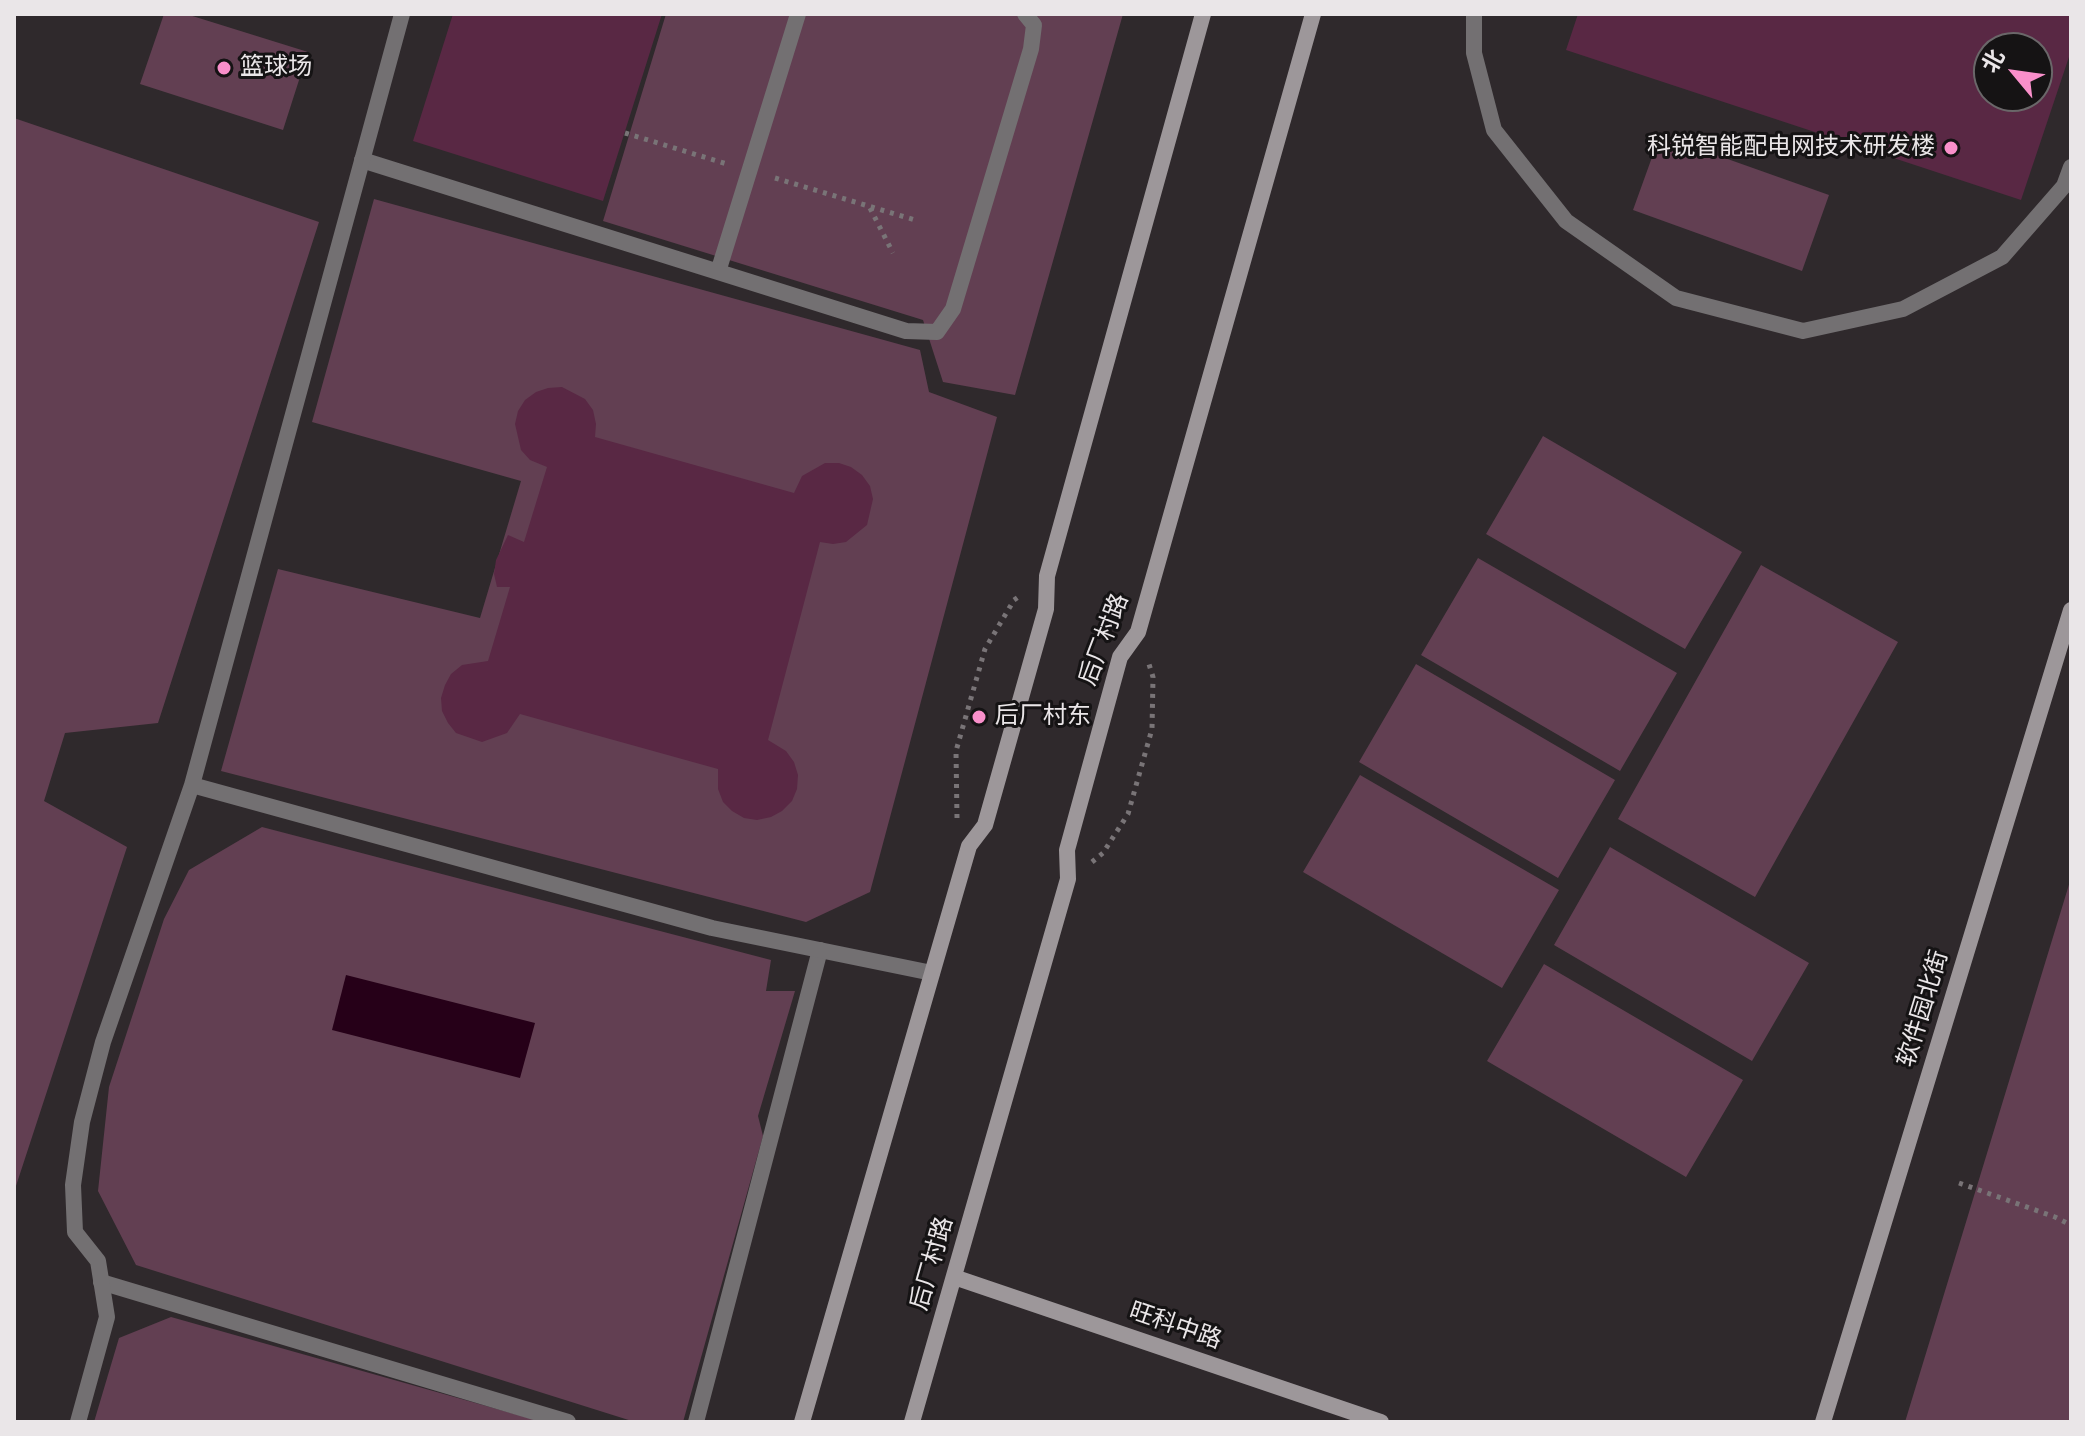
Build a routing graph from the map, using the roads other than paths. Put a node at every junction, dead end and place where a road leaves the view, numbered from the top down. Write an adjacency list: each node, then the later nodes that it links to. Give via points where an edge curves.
1 (402, 14): 7 (street)
2 (798, 14): 9 (street)
3 (1025, 14): 9 (street, via 1034,25 1031,49 953,309 937,332 906,331)
4 (1203, 14): 13 (main road, via 1047,576 1046,609 985,825 969,846)
5 (1313, 14): 14 (main road, 后厂村路, via 1138,632 1120,657 1067,850 1068,879)
6 (1474, 14): 8 (street, via 1474,53 1494,130 1566,221 1676,298 1775,324 1803,331 1903,309 2002,257 2064,186)
7 (362, 160): 9 (street); 11 (street)
8 (2071, 167)
9 (718, 272)
10 (2071, 610): 22 (main road, 软件园北街)
11 (192, 785): 12 (street, via 712,928); 15 (street, via 103,1042 82,1122 73,1185 75,1232 98,1261)
12 (820, 950): 13 (street); 18 (street)
13 (932, 973): 19 (main road)
14 (954, 1277): 20 (main road, 后厂村路); 21 (main road, 旺科中路)
15 (101, 1282): 16 (street, via 107,1317); 17 (street)
16 (78, 1422)
17 (568, 1422)
18 (696, 1422)
19 (802, 1422)
20 (912, 1422)
21 (1381, 1422)
22 (1823, 1422)

